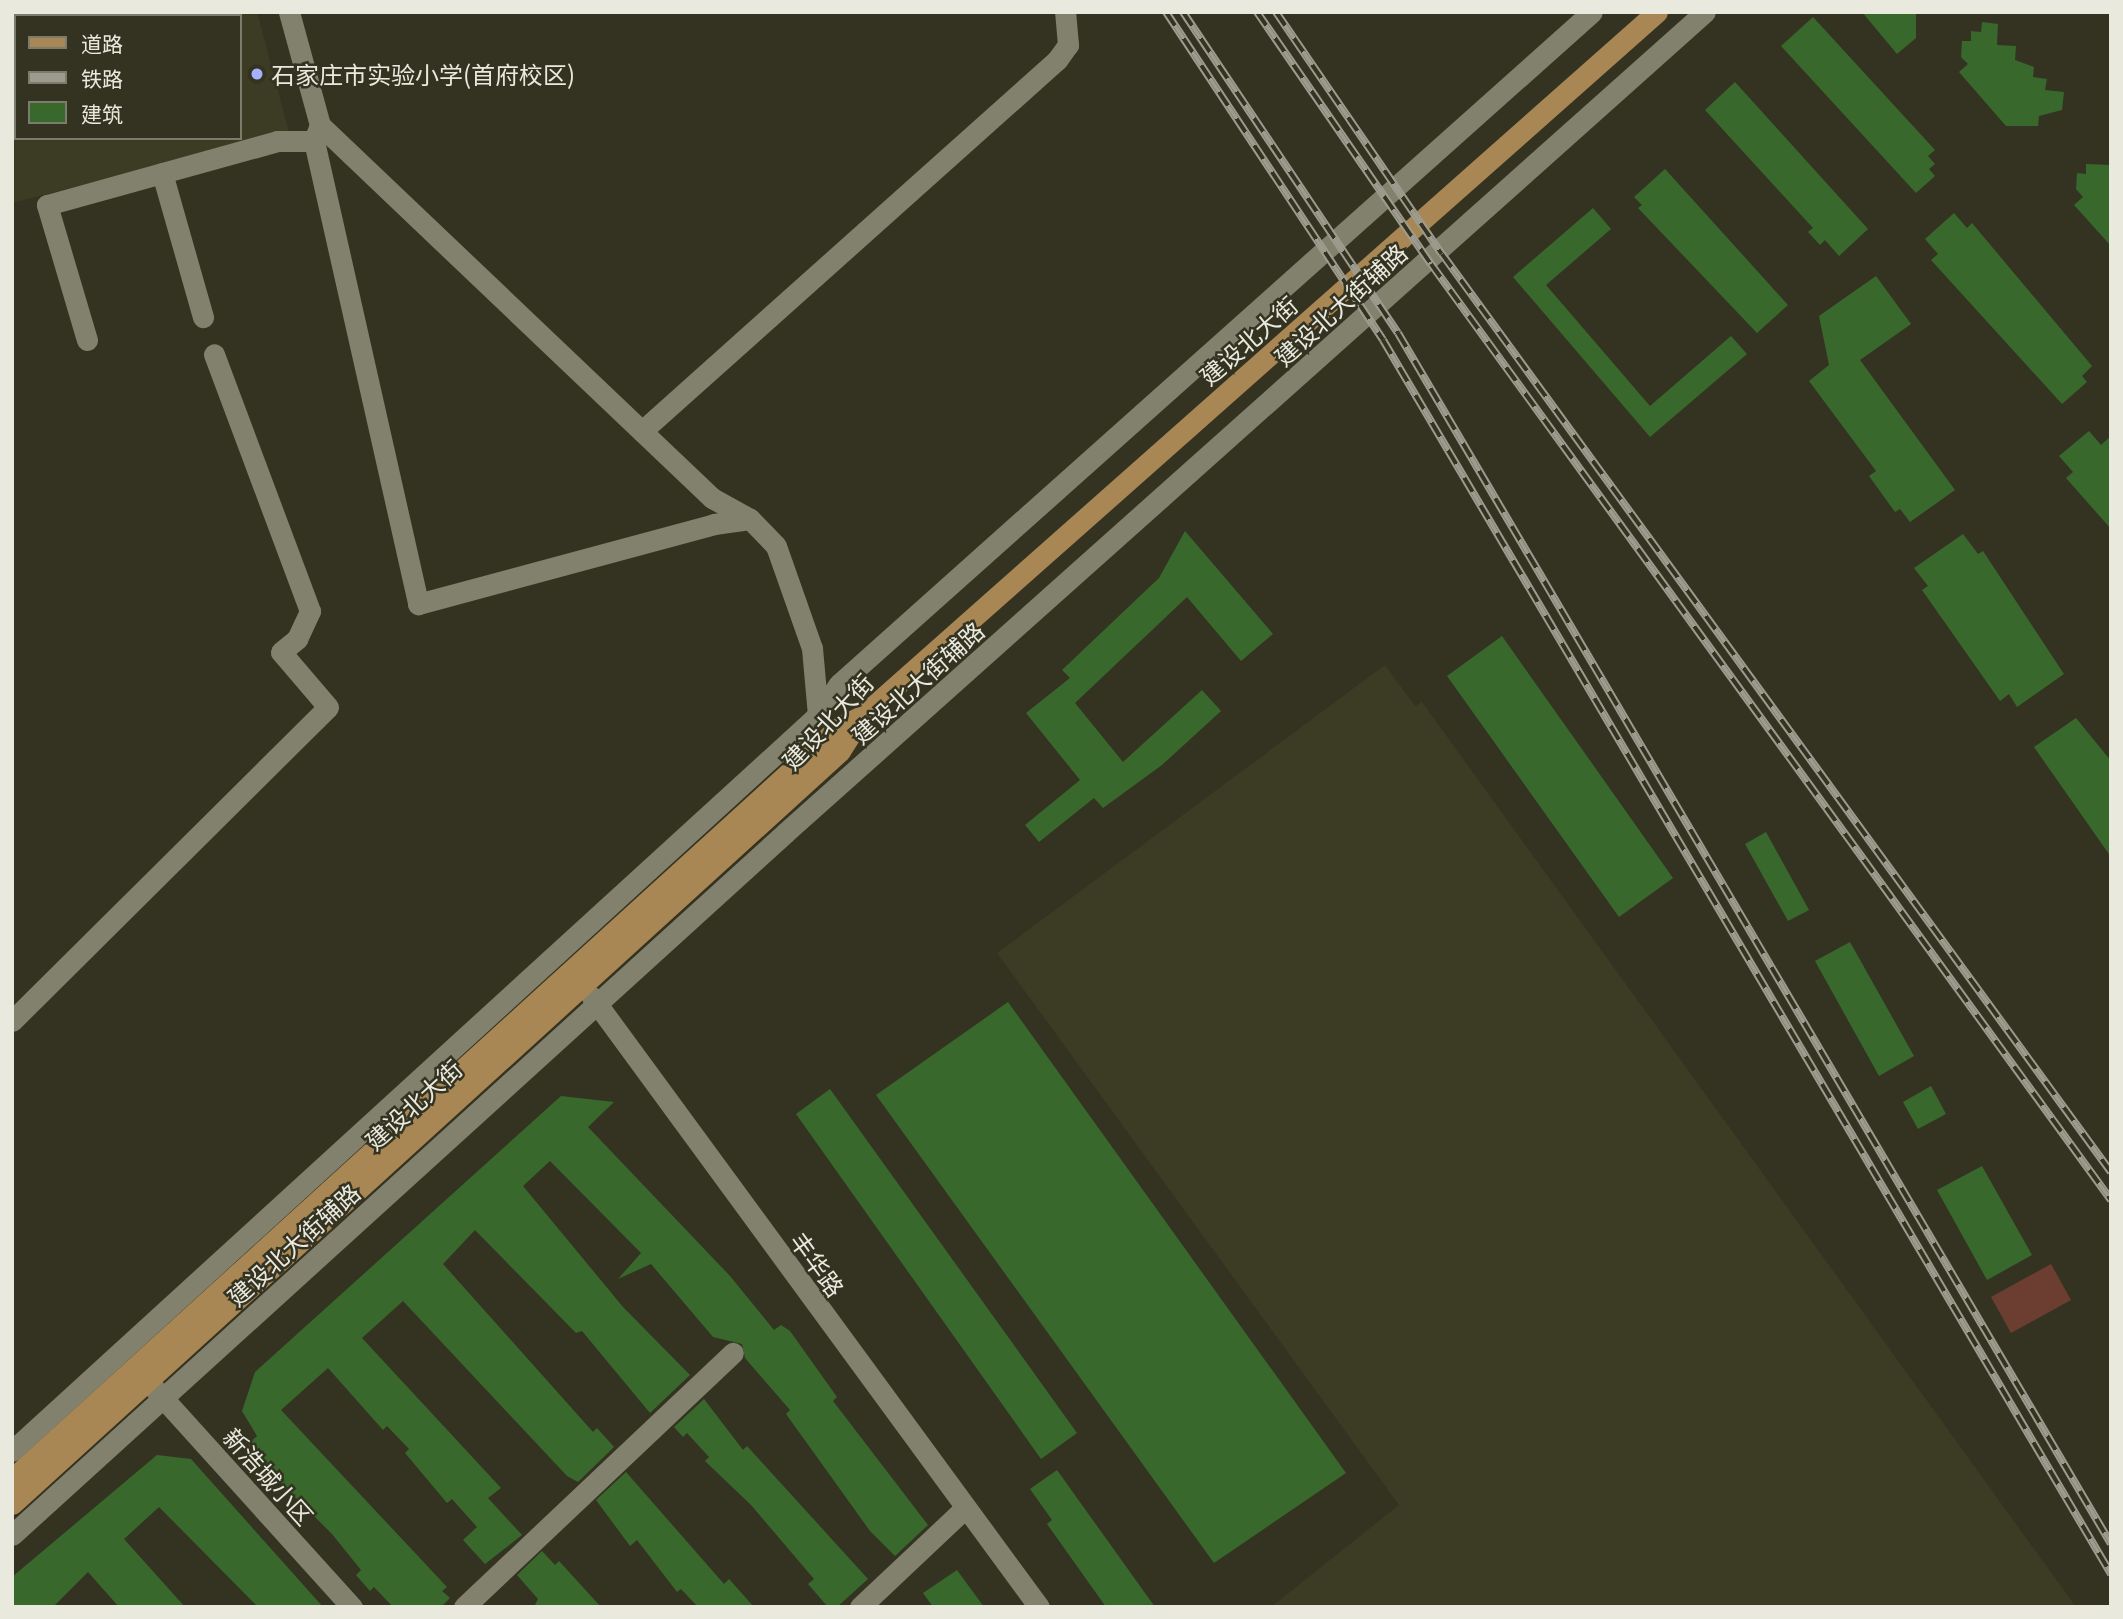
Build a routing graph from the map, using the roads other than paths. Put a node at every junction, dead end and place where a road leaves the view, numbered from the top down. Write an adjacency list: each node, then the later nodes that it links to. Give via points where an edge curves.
1 (289, 12): 6 (street)
2 (1065, 12): 11 (street, via 1068,45 1057,60)
3 (1592, 12): 13 (street, 建设北大街辅路, via 839,684)
4 (1657, 12): 15 (main road, 建设北大街, via 862,716 840,751)
5 (1705, 12): 16 (street, 建设北大街辅路, via 785,833)
6 (317, 133): 7 (street); 11 (street); 12 (street, via 418,604 714,524)
7 (162, 173): 8 (street); 9 (street, via 47,205)
8 (204, 317)
9 (87, 340)
10 (214, 354): 17 (street, via 310,611 297,639 281,653 327,707)
11 (642, 431): 12 (street, via 712,498)
12 (750, 519): 13 (street, via 776,546 812,648)
13 (818, 715): 14 (street, 建设北大街辅路)
14 (555, 952): 15 (street, 丰华路); 21 (street, 建设北大街辅路)
15 (577, 978): 16 (street, 丰华路); 19 (main road, 建设北大街); 22 (main road)
16 (599, 1006): 20 (street, 建设北大街辅路); 24 (street, 丰华路)
17 (12, 1021)
18 (733, 1353): 27 (street)
19 (147, 1380): 20 (street, 新浩城小区); 23 (main road, 建设北大街)
20 (162, 1396): 25 (street, 建设北大街辅路); 26 (street, 新浩城小区)
21 (12, 1451)
22 (12, 1479)
23 (12, 1504)
24 (964, 1509): 28 (street); 29 (street, 丰华路)
25 (12, 1535)
26 (352, 1607)
27 (464, 1607)
28 (860, 1607)
29 (1039, 1607)

